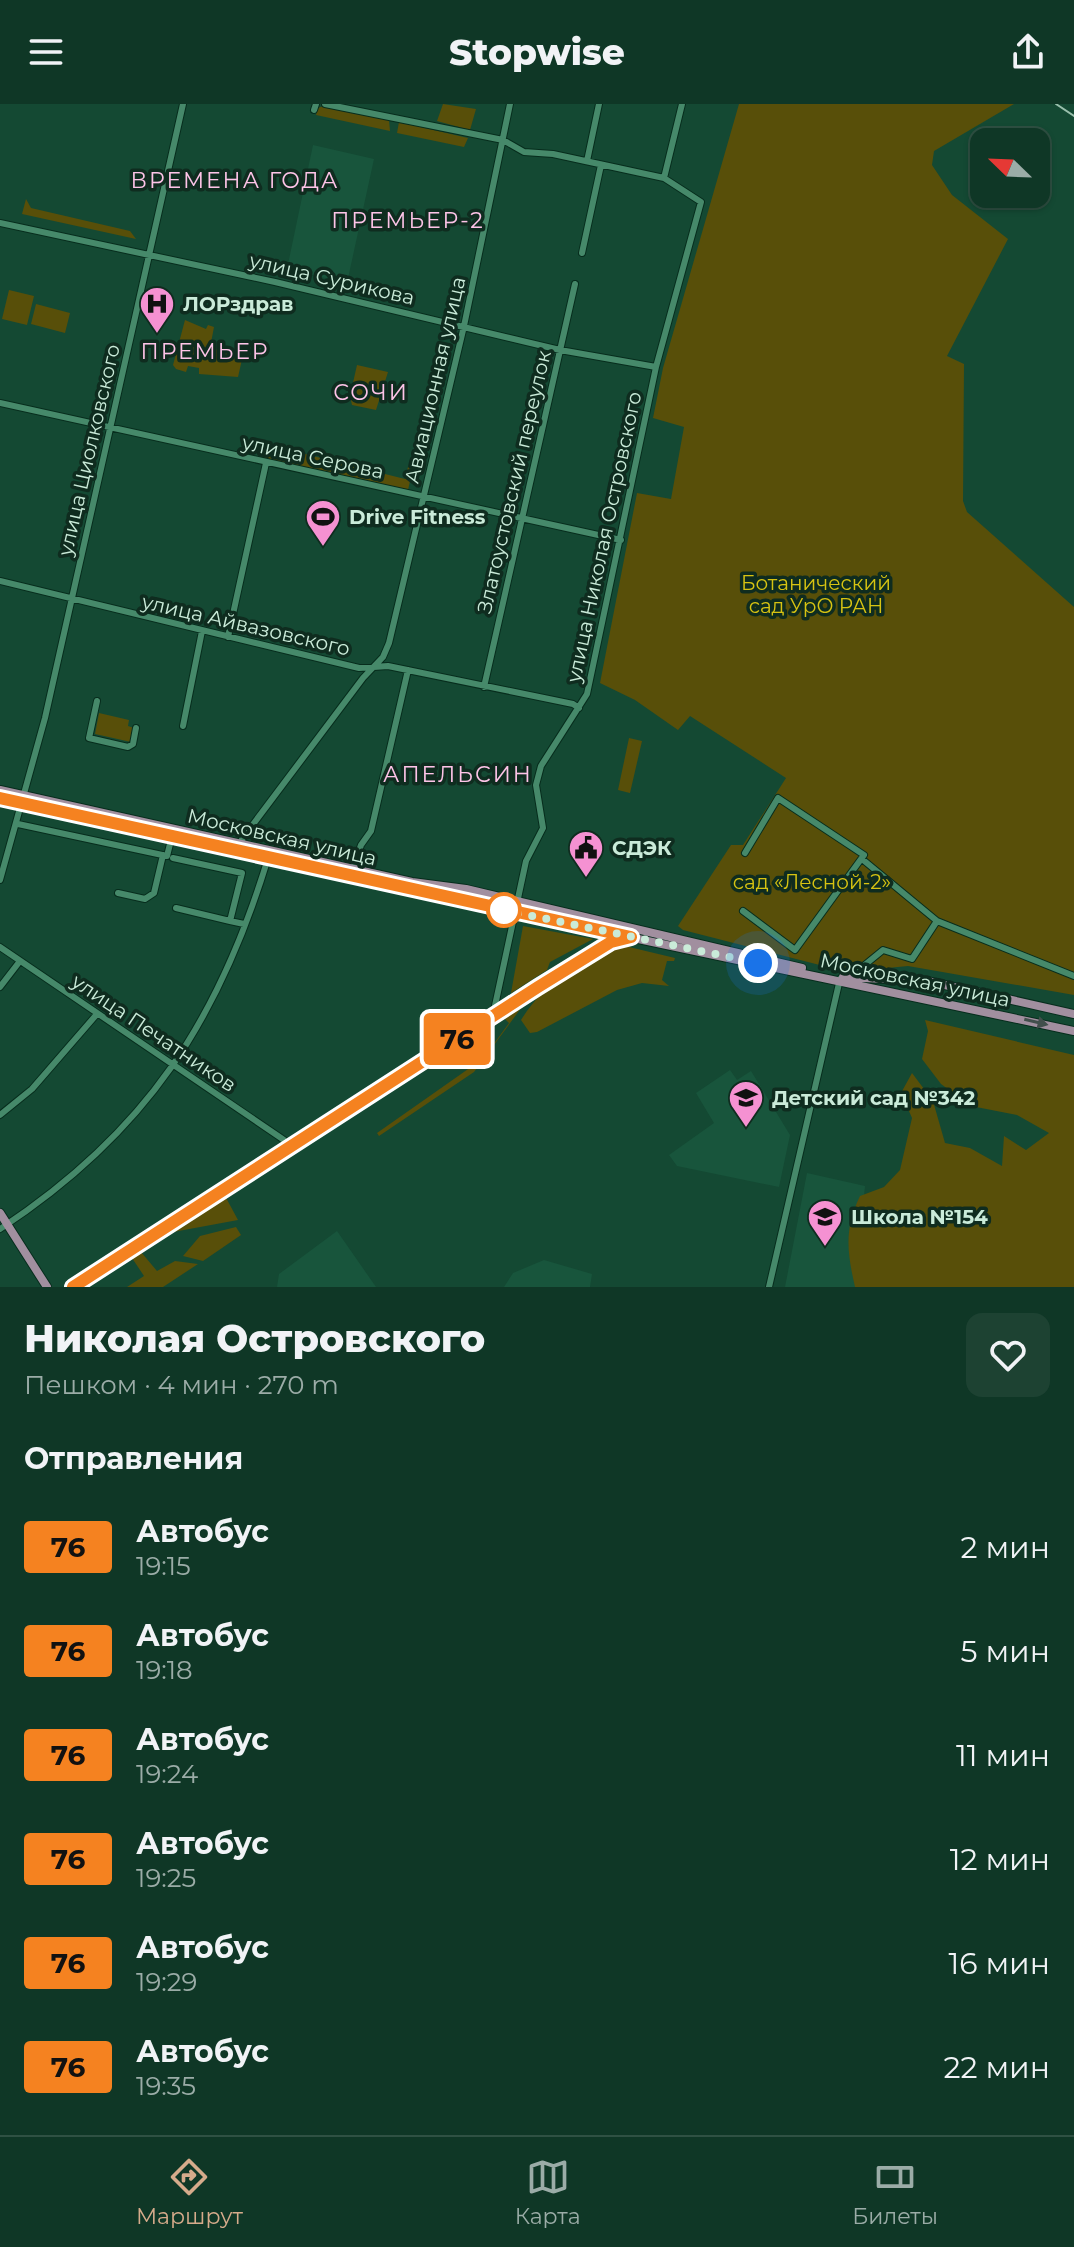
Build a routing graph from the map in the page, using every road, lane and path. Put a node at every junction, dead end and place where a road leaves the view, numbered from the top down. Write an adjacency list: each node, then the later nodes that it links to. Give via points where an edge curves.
1 (183, 104): 12 (street, улица Циолковского)
2 (325, 104): 6 (street)
3 (510, 104): 6 (street, Авиационная улица)
4 (599, 104): 7 (street)
5 (682, 104): 9 (street)
6 (503, 140): 7 (street, via 524,152); 14 (street, Авиационная улица)
7 (587, 161): 8 (street)
8 (601, 165): 9 (street); 11 (street)
9 (664, 178): 16 (street, улица Николая Островского, via 701,202)
10 (0, 223): 12 (street, улица Сурикова)
11 (582, 253)
12 (148, 256): 14 (street, улица Сурикова); 18 (street, улица Циолковского)
13 (575, 284): 15 (street, Златоустовский переулок)
14 (464, 326): 15 (street, улица Сурикова); 20 (street, Авиационная улица)
15 (560, 350): 16 (street, улица Сурикова); 21 (street, Златоустовский переулок)
16 (656, 367): 22 (street, улица Николая Островского)
17 (0, 403): 18 (street, улица Серова)
18 (111, 429): 19 (street, улица Серова); 24 (street, улица Циолковского)
19 (266, 463): 20 (street, улица Серова); 26 (street)
20 (425, 498): 21 (street, улица Серова); 27 (street, Авиационная улица, via 393,632)
21 (522, 519): 22 (street, улица Серова); 29 (street, Златоустовский переулок)
22 (621, 540): 31 (street, улица Николая Островского, via 587,694)
23 (0, 581): 24 (street, улица Айвазовского)
24 (71, 599): 25 (street, улица Айвазовского); 38 (street, улица Циолковского)
25 (202, 631): 26 (street, улица Айвазовского); 33 (street)
26 (228, 637): 27 (street, улица Айвазовского, via 359,668)
27 (376, 665): 28 (street, улица Айвазовского); 41 (street, Авиационная улица, via 242,839)
28 (408, 670): 29 (street, улица Айвазовского); 47 (street, via 371,831)
29 (484, 687): 31 (street, улица Айвазовского)
30 (97, 701): 35 (street)
31 (579, 708): 50 (street, улица Николая Островского, via 541,766 536,785 543,828 526,861)
32 (80, 726): 35 (street)
33 (183, 726)
34 (136, 728): 35 (street, via 128,747 89,738)
35 (91, 729)
36 (0, 790): 38 (main road, Московская улица)
37 (0, 798): 38 (main road, Московская улица)
38 (23, 800): 39 (street, улица Циолковского); 40 (main road, Московская улица); 41 (main road, Московская улица)
39 (18, 824): 44 (street); 48 (street, улица Циолковского)
40 (172, 836): 41 (main road, Московская улица); 44 (street, via 167,856)
41 (242, 848): 43 (main road, Московская улица)
42 (745, 853): 46 (street, via 778,798 864,855)
43 (268, 854): 47 (main road, Московская улица); 53 (main road, Московская улица); 56 (street)
44 (163, 855): 49 (street, via 154,893 145,899)
45 (173, 858): 54 (street, via 242,873)
46 (862, 859): 52 (street, via 795,950); 55 (street)
47 (353, 869): 50 (main road, Московская улица)
48 (0, 880)
49 (118, 893)
50 (516, 901): 53 (street, улица Николая Островского); 57 (main road, Московская улица)
51 (176, 908): 54 (street)
52 (743, 911)
53 (514, 912): 58 (main road, Московская улица); 66 (street, улица Николая Островского)
54 (230, 921): 56 (street)
55 (937, 921): 61 (street); 62 (street, via 912,959 883,950)
56 (244, 924): 68 (street, via 218,990)
57 (635, 928): 58 (street); 62 (main road, Московская улица)
58 (631, 937): 62 (main road, Московская улица); 66 (street, via 611,942)
59 (0, 947): 60 (street, улица Печатников)
60 (20, 961): 63 (street); 64 (street, улица Печатников)
61 (1074, 976)
62 (843, 979): 65 (main road, Московская улица, via 927,981); 67 (main road, Московская улица, one-way to 67); 75 (street)
63 (0, 987)
64 (97, 1014): 68 (street, улица Печатников); 69 (street, via 32,1089)
65 (1074, 1014)
66 (493, 1015): 70 (street)
67 (1074, 1031)
68 (174, 1066): 70 (street, улица Печатников, via 284,1140); 72 (street, via 81,1171)
69 (0, 1115)
70 (288, 1148): 74 (street)
71 (0, 1213): 72 (main road)
72 (4, 1226): 73 (main road)
73 (47, 1287)
74 (73, 1287)
75 (769, 1287)

